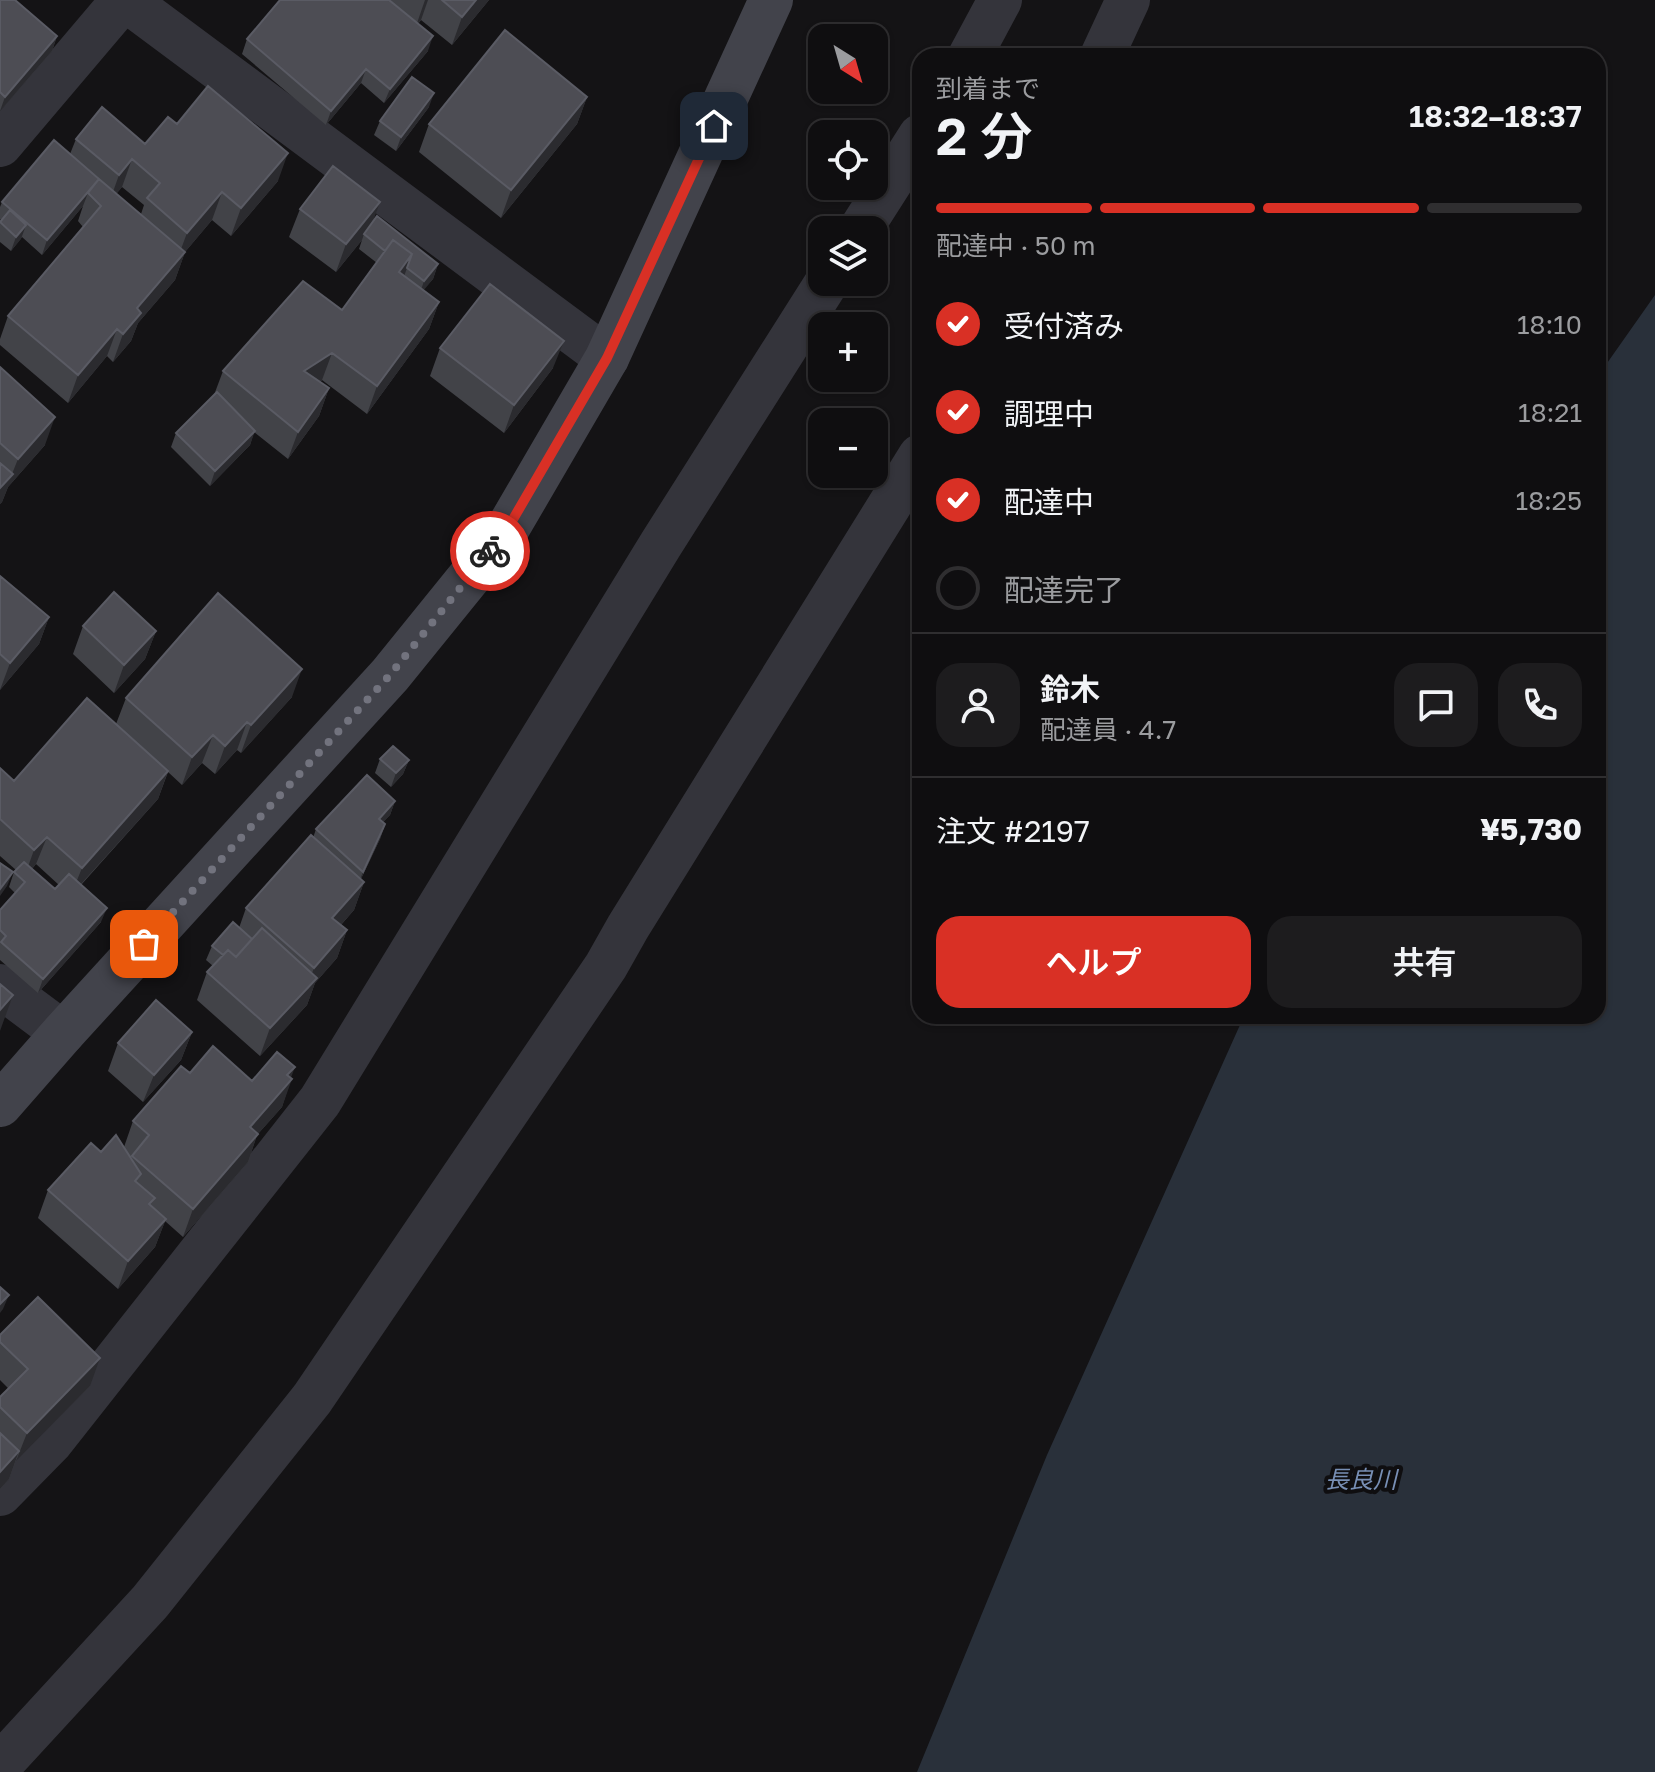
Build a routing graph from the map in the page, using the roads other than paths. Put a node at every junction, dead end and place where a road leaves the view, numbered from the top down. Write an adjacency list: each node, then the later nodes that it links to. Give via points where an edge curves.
1 (125, 0): 7 (street); 11 (street)
2 (771, 0): 11 (street)
3 (1000, 0): 5 (street)
4 (1128, 0): 6 (street)
5 (974, 48)
6 (1106, 48)
7 (0, 145)
8 (912, 149): 9 (street)
9 (869, 216)
10 (818, 296): 16 (street, via 320,1101 51,1442)
11 (607, 358): 14 (street, via 505,533 390,675)
12 (912, 469): 17 (street, via 606,966 312,1399 150,1602)
13 (0, 986): 14 (street)
14 (63, 1033): 15 (street)
15 (0, 1105)
16 (0, 1494)
17 (0, 1765)

